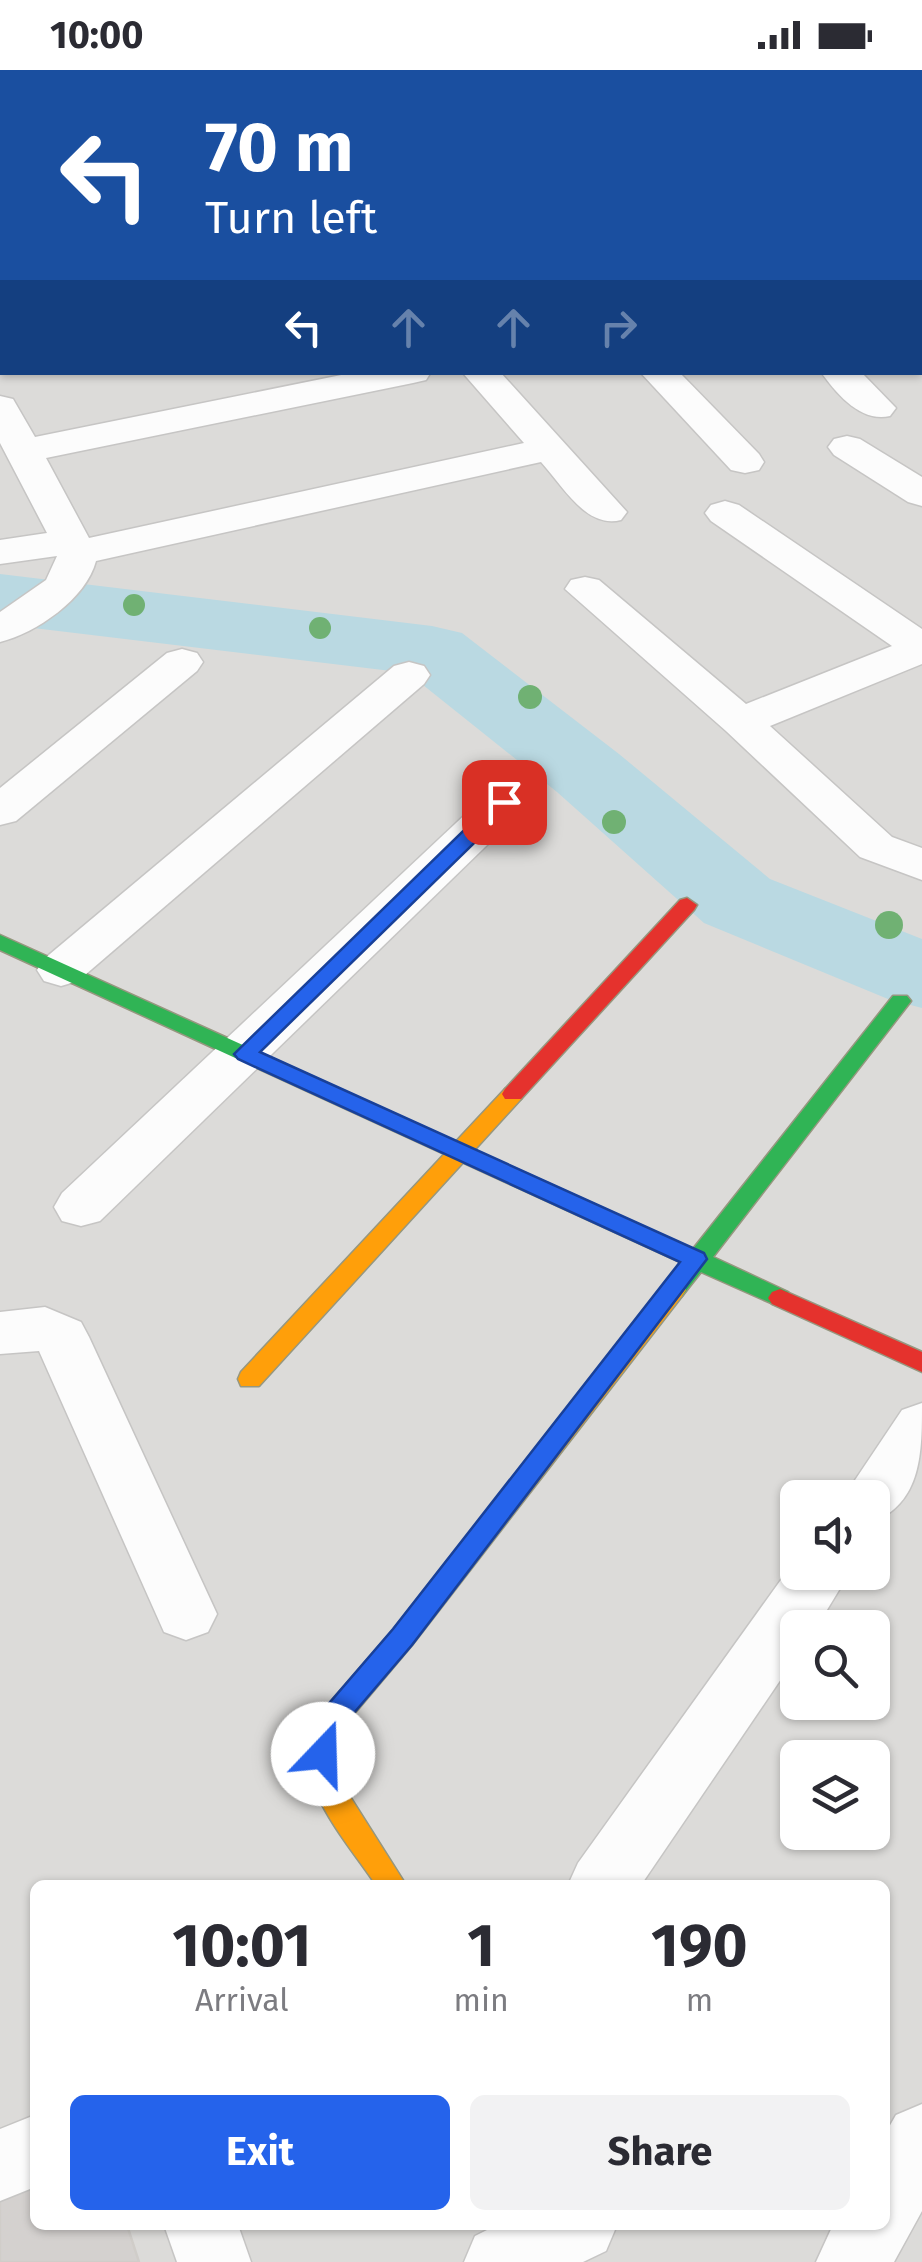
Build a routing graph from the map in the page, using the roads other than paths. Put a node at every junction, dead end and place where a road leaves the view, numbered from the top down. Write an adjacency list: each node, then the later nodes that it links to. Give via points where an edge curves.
1 (399, 375): 9 (street)
2 (483, 375): 8 (street)
3 (661, 375): 10 (street)
4 (843, 375): 6 (street)
5 (0, 407): 9 (street)
6 (877, 408)
7 (847, 446): 11 (street)
8 (549, 448): 12 (street); 14 (street)
9 (24, 452): 14 (street)
10 (745, 462)
11 (922, 494)
12 (606, 512)
13 (725, 512): 18 (street)
14 (74, 548): 15 (street); 17 (street, via 74,575)
15 (0, 552)
16 (585, 589): 21 (street)
17 (0, 630)
18 (922, 648): 21 (street)
19 (182, 662): 23 (street)
20 (409, 675): 27 (street)
21 (741, 722): 24 (street, via 876,847)
22 (504, 802): 29 (street)
23 (0, 811)
24 (922, 865)
25 (687, 905): 30 (street)
26 (0, 942): 27 (street)
27 (62, 970): 29 (street)
28 (900, 1001): 32 (street)
29 (245, 1054): 30 (street); 31 (street)
30 (461, 1152): 32 (street); 35 (street)
31 (82, 1206)
32 (695, 1259): 34 (street); 40 (street, via 403,1637 322,1730 323,1779)
33 (0, 1333): 39 (street, via 46,1328 61,1336)
34 (922, 1363)
35 (250, 1378)
36 (922, 1426): 37 (street)
37 (884, 1480)
38 (807, 1590): 41 (street)
39 (186, 1614)
40 (389, 1880)
41 (605, 1880)
42 (30, 2153): 43 (street)
43 (0, 2165)
44 (203, 2230): 47 (street)
45 (569, 2230): 48 (street)
46 (871, 2230): 49 (street)
47 (214, 2262)
48 (502, 2262)
49 (853, 2262)

